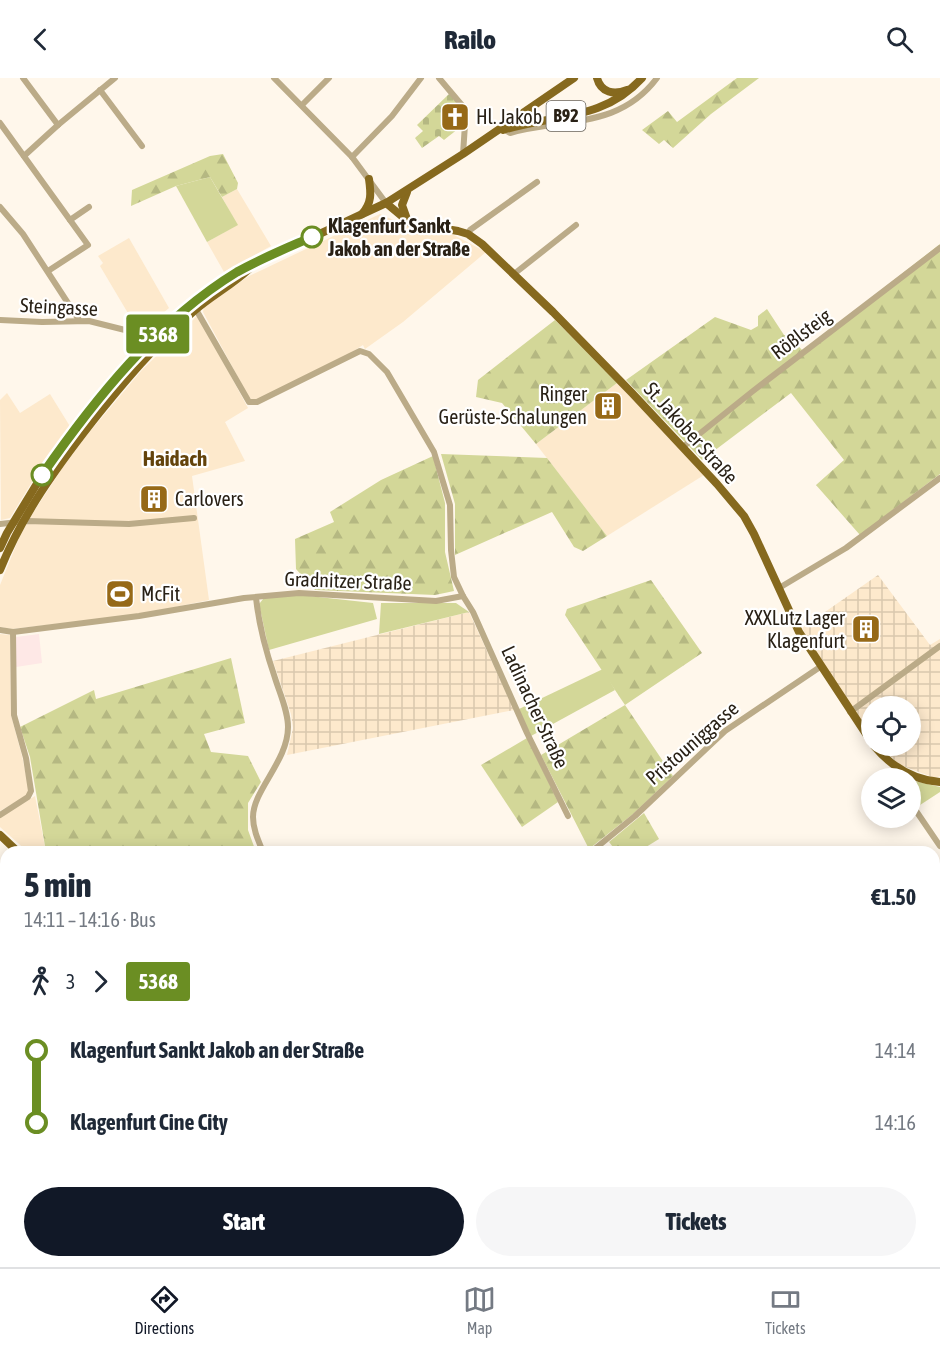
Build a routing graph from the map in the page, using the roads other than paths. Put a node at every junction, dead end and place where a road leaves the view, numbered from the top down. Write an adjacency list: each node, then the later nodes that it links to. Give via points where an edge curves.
1 (23, 78): 15 (street)
2 (115, 78): 12 (street)
3 (274, 78): 13 (street)
4 (329, 78): 13 (street)
5 (421, 78): 21 (street, via 392,116)
6 (438, 78): 19 (street, via 466,110)
7 (597, 78): 11 (main road, B92, via 602,88 612,93)
8 (642, 78): 11 (main road, B92)
9 (657, 78): 16 (street, via 638,98 610,114 510,134)
10 (573, 79): 17 (main road)
11 (634, 87): 16 (main road, B92, via 601,109)
12 (100, 90): 15 (street); 18 (street)
13 (302, 105): 21 (street)
14 (0, 123): 20 (street)
15 (58, 125): 20 (street)
16 (505, 130): 17 (main road, B92)
17 (493, 134): 19 (main road)
18 (142, 146)
19 (463, 154): 24 (main road)
20 (24, 156): 29 (street)
21 (352, 157): 22 (street)
22 (369, 179): 25 (street); 28 (main road, via 370,202)
23 (537, 182): 32 (street)
24 (409, 189): 25 (main road); 30 (main road, via 402,205)
25 (386, 203): 28 (main road); 30 (main road, St. Jakober Straße)
26 (0, 207): 34 (street)
27 (89, 207): 29 (street)
28 (359, 217): 36 (main road, via 240,270)
29 (70, 220): 34 (street, via 88,245)
30 (410, 223): 32 (main road, St. Jakober Straße)
31 (576, 225): 35 (street)
32 (468, 234): 35 (main road, St. Jakober Straße)
33 (940, 248): 42 (street, Rößlsteig)
34 (48, 271): 39 (street)
35 (514, 274): 42 (main road, St. Jakober Straße)
36 (194, 306): 37 (main road); 40 (main road); 50 (street, via 249,402 257,402 360,351 369,354 387,372 434,452 450,505 454,577)
37 (176, 316): 40 (main road); 41 (main road)
38 (0, 320): 39 (street, Steingasse)
39 (79, 320): 41 (street, Steingasse, via 133,332)
40 (176, 327): 41 (main road)
41 (150, 346): 45 (main road, via 52,467)
42 (683, 447): 49 (main road, St. Jakober Straße, via 744,516)
43 (940, 478): 49 (street, via 846,548)
44 (194, 518): 45 (street, via 129,524)
45 (18, 522): 46 (street); 47 (main road); 48 (main road)
46 (0, 524)
47 (0, 548)
48 (0, 570)
49 (779, 588): 55 (main road, St. Jakober Straße)
50 (464, 596): 51 (street, Gradnitzer Straße, via 436,601 299,593); 63 (street, Ladinacher Straße)
51 (256, 598): 53 (street, Gradnitzer Straße); 67 (street, via 288,730 284,748 253,814)
52 (0, 630): 53 (street, Gradnitzer Straße)
53 (13, 632): 62 (street, via 14,715 31,791)
54 (940, 646): 56 (street)
55 (820, 667): 56 (main road, St. Jakober Straße); 68 (street, Pristouniggasse, via 724,731)
56 (850, 712): 57 (main road, St. Jakober Straße)
57 (861, 727)
58 (883, 756): 59 (main road, St. Jakober Straße)
59 (895, 768)
60 (921, 779): 61 (main road)
61 (940, 782)
62 (0, 815)
63 (568, 816)
64 (921, 818): 69 (street)
65 (0, 835): 66 (main road)
66 (12, 846)
67 (261, 846)
68 (598, 846)
69 (940, 846)

